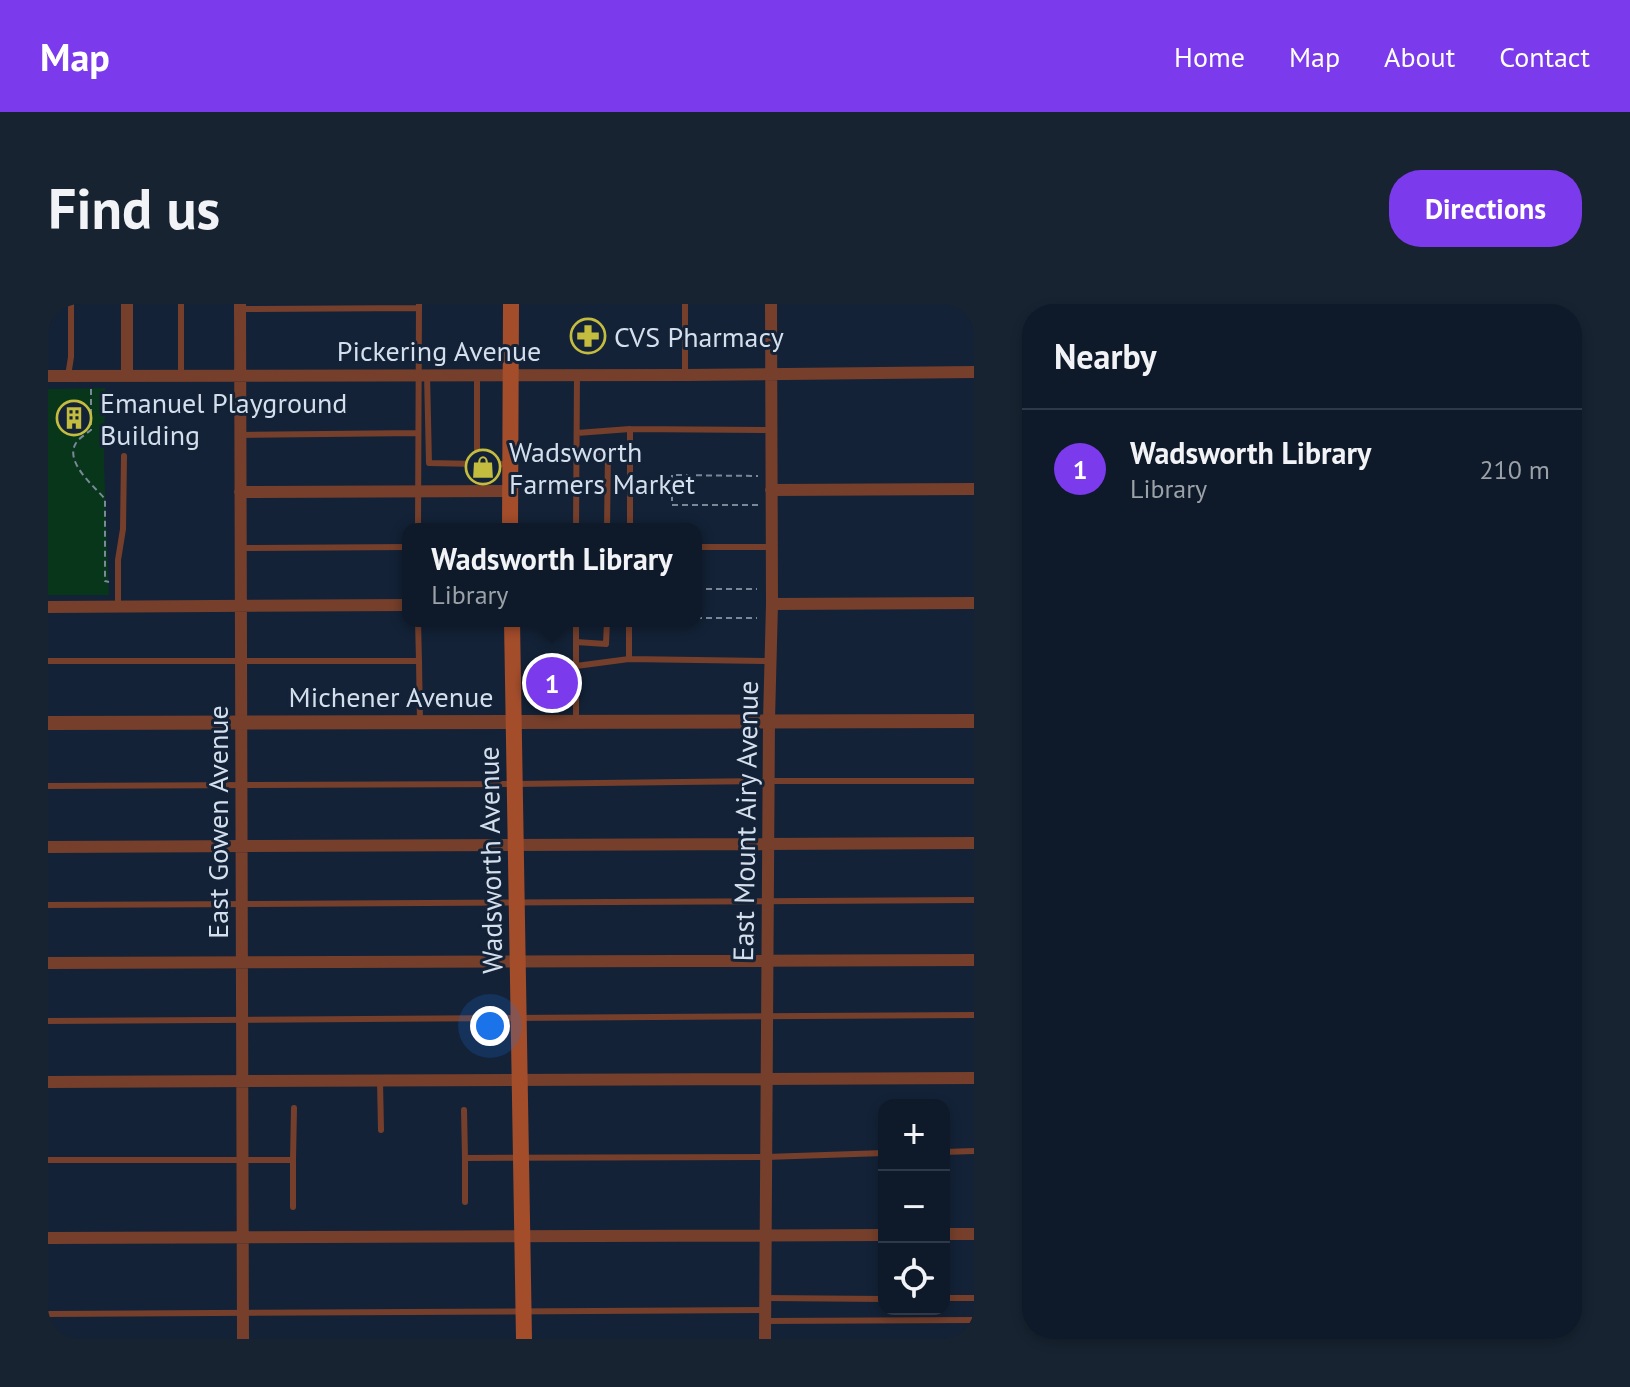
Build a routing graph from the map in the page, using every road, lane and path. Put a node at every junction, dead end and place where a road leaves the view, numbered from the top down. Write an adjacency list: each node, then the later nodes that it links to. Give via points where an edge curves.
1 (71, 304): 20 (lane)
2 (127, 304): 16 (street)
3 (181, 304): 17 (lane)
4 (511, 304): 14 (main road)
5 (685, 304): 18 (lane)
6 (771, 304): 10 (street, East Mount Airy Avenue)
7 (240, 306): 8 (lane); 11 (street, East Gowen Avenue)
8 (419, 306): 12 (lane)
9 (974, 372): 10 (street, Pickering Avenue)
10 (770, 373): 18 (street, Pickering Avenue); 23 (street, East Mount Airy Avenue)
11 (240, 374): 12 (street, Pickering Avenue); 17 (street, Pickering Avenue); 26 (street, East Gowen Avenue)
12 (423, 374): 13 (street, Pickering Avenue); 24 (lane); 29 (lane, via 429,463)
13 (477, 374): 14 (street, Pickering Avenue); 29 (lane)
14 (511, 374): 15 (street, Pickering Avenue); 30 (main road)
15 (577, 374): 18 (street, Pickering Avenue); 25 (lane)
16 (127, 375): 17 (street, Pickering Avenue); 20 (street, Pickering Avenue)
17 (181, 375)
18 (685, 375)
19 (48, 376): 20 (street, Pickering Avenue)
20 (68, 376)
21 (91, 388): 47 (path, via 91,430 74,445 73,455 105,499 105,581)
22 (630, 429): 23 (lane); 25 (lane); 42 (lane)
23 (772, 430): 33 (street, East Mount Airy Avenue)
24 (418, 433): 26 (lane); 34 (lane)
25 (577, 433): 27 (lane)
26 (240, 435): 36 (street, East Gowen Avenue)
27 (577, 452): 40 (lane); 41 (lane, via 608,452)
28 (124, 456): 47 (lane)
29 (477, 464): 30 (lane)
30 (510, 464): 35 (main road)
31 (758, 476): 37 (path, via 672,475 672,505)
32 (974, 489): 33 (street)
33 (771, 490): 45 (street, East Mount Airy Avenue)
34 (418, 491): 35 (street); 36 (street); 38 (lane)
35 (510, 491): 39 (main road)
36 (240, 492): 46 (street, East Gowen Avenue)
37 (758, 505)
38 (418, 523)
39 (510, 523)
40 (576, 523)
41 (607, 523)
42 (630, 523)
43 (402, 547): 46 (lane)
44 (702, 547): 45 (lane)
45 (772, 547): 51 (street, East Mount Airy Avenue)
46 (241, 548): 52 (street, East Gowen Avenue)
47 (118, 585): 55 (lane)
48 (702, 589): 49 (path)
49 (757, 589)
50 (974, 603): 51 (street)
51 (772, 604): 67 (street, East Mount Airy Avenue)
52 (240, 605): 53 (street); 55 (street); 68 (street, East Gowen Avenue)
53 (402, 605)
54 (48, 607): 55 (street)
55 (118, 607)
56 (702, 618): 57 (path)
57 (757, 618)
58 (418, 627): 66 (lane)
59 (512, 627): 73 (main road, Wadsworth Avenue)
60 (576, 627): 63 (lane)
61 (607, 627): 63 (lane, via 606,644)
62 (629, 627): 64 (lane)
63 (576, 642): 69 (lane)
64 (629, 659): 67 (lane); 69 (lane)
65 (48, 661): 68 (lane)
66 (419, 661): 68 (lane); 72 (lane)
67 (771, 661): 70 (street, East Mount Airy Avenue)
68 (240, 662): 76 (street, East Gowen Avenue)
69 (576, 666): 74 (lane)
70 (769, 720): 71 (street, Michener Avenue); 74 (street, Michener Avenue); 77 (street, East Mount Airy Avenue)
71 (974, 721)
72 (420, 722): 73 (street, Michener Avenue); 76 (street, Michener Avenue)
73 (514, 722): 74 (street, Michener Avenue); 79 (main road, Wadsworth Avenue)
74 (576, 722)
75 (48, 723): 76 (street, Michener Avenue)
76 (241, 723): 81 (street, East Gowen Avenue)
77 (769, 781): 78 (lane); 79 (lane); 83 (street, East Mount Airy Avenue)
78 (974, 781)
79 (514, 784): 81 (lane); 84 (main road, Wadsworth Avenue)
80 (48, 786): 81 (lane)
81 (241, 786): 86 (street, East Gowen Avenue)
82 (974, 843): 83 (street)
83 (768, 844): 84 (street); 87 (street, East Mount Airy Avenue)
84 (515, 845): 86 (street); 89 (main road, Wadsworth Avenue)
85 (48, 847): 86 (street)
86 (241, 847): 90 (street, East Gowen Avenue)
87 (768, 900): 88 (lane); 89 (lane); 92 (street, East Mount Airy Avenue)
88 (974, 900)
89 (517, 903): 90 (lane); 94 (main road, Wadsworth Avenue)
90 (241, 904): 91 (lane); 95 (street, East Gowen Avenue)
91 (48, 905)
92 (768, 960): 93 (street); 94 (street); 98 (street, East Mount Airy Avenue)
93 (974, 960)
94 (518, 961): 95 (street); 99 (main road, Wadsworth Avenue)
95 (242, 962): 96 (street); 100 (street, East Gowen Avenue)
96 (48, 963)
97 (974, 1015): 98 (lane)
98 (767, 1017): 99 (lane); 103 (street, East Mount Airy Avenue)
99 (518, 1019): 100 (lane); 104 (main road, Wadsworth Avenue)
100 (242, 1020): 101 (lane); 105 (street, East Gowen Avenue)
101 (48, 1021)
102 (974, 1078): 103 (street)
103 (767, 1079): 104 (street); 114 (street, East Mount Airy Avenue)
104 (520, 1080): 106 (street); 116 (main road, Wadsworth Avenue)
105 (243, 1081): 106 (street); 107 (street); 117 (street, East Gowen Avenue)
106 (380, 1081): 110 (lane)
107 (48, 1082)
108 (294, 1108): 119 (lane)
109 (464, 1110): 115 (lane)
110 (381, 1130)
111 (974, 1151): 112 (lane)
112 (950, 1152)
113 (878, 1153): 114 (lane)
114 (766, 1157): 116 (lane); 126 (street, East Mount Airy Avenue)
115 (465, 1158): 116 (lane); 120 (lane)
116 (521, 1158): 125 (main road, Wadsworth Avenue)
117 (242, 1159): 118 (lane); 119 (lane); 127 (street, East Gowen Avenue)
118 (48, 1160)
119 (293, 1160): 121 (lane)
120 (465, 1202)
121 (293, 1207)
122 (950, 1234): 123 (street)
123 (974, 1234)
124 (878, 1235): 126 (street)
125 (522, 1236): 126 (street); 127 (street); 133 (main road, Wadsworth Avenue)
126 (765, 1236): 132 (street, East Mount Airy Avenue)
127 (243, 1237): 128 (street); 134 (street, East Gowen Avenue)
128 (48, 1238)
129 (950, 1298): 130 (lane)
130 (974, 1298)
131 (878, 1300): 132 (lane)
132 (765, 1310): 133 (lane); 136 (lane); 139 (street, East Mount Airy Avenue)
133 (523, 1312): 134 (lane); 138 (main road, Wadsworth Avenue)
134 (243, 1313): 135 (lane); 137 (street, East Gowen Avenue)
135 (48, 1314)
136 (974, 1320)
137 (243, 1339)
138 (524, 1339)
139 (765, 1339)

